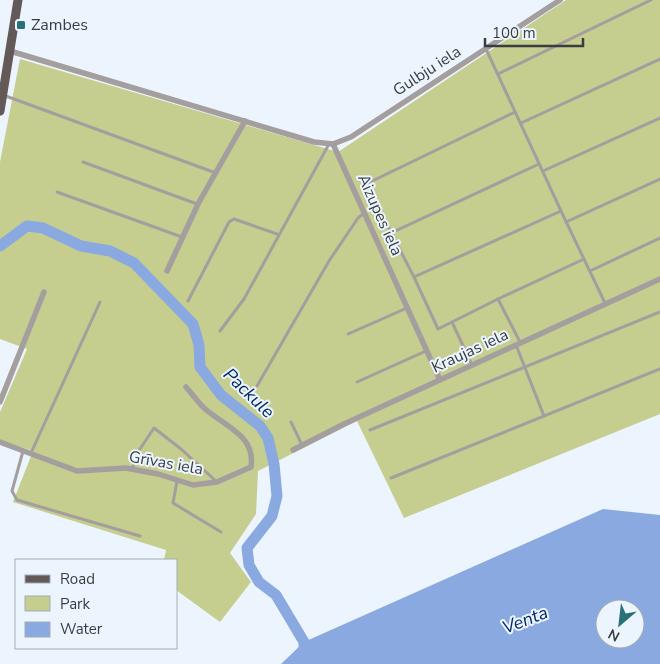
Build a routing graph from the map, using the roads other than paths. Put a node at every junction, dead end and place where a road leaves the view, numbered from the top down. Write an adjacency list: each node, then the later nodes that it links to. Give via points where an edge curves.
1 (18, 0): 5 (main road)
2 (560, 0): 4 (street, Gulbju iela)
3 (651, 0): 7 (lane)
4 (486, 49): 7 (lane); 14 (street, Gulbju iela, via 351,137)
5 (10, 52): 8 (main road); 12 (street)
6 (660, 59): 13 (lane)
7 (498, 74): 10 (lane)
8 (3, 95): 9 (main road); 18 (lane)
9 (0, 111)
10 (515, 112): 13 (lane); 25 (lane, via 366,184)
11 (660, 118): 17 (lane)
12 (245, 121): 14 (street); 18 (street)
13 (521, 124): 16 (lane)
14 (331, 144): 23 (street, Aizupes iela); 26 (lane)
15 (83, 162): 21 (lane)
16 (539, 164): 17 (lane); 25 (lane)
17 (543, 172): 22 (lane)
18 (216, 173): 21 (street)
19 (660, 179): 24 (lane)
20 (58, 192): 27 (lane)
21 (198, 204): 27 (street)
22 (561, 211): 24 (lane); 32 (lane)
23 (364, 213): 39 (street, Aizupes iela); 51 (lane, via 329,262)
24 (566, 222): 29 (lane)
25 (391, 233): 32 (lane)
26 (277, 234): 36 (lane, via 234,219 230,222); 42 (lane, via 244,299)
27 (183, 237): 31 (street)
28 (660, 238): 30 (lane)
29 (584, 260): 30 (lane); 35 (lane)
30 (590, 270): 38 (lane)
31 (167, 271)
32 (414, 277): 41 (lane, via 438,329)
33 (660, 279): 38 (street, Kraujas iela)
34 (44, 292): 53 (street)
35 (498, 299): 41 (lane); 44 (lane)
36 (188, 301)
37 (100, 302): 61 (lane)
38 (605, 303): 44 (street, Kraujas iela)
39 (407, 307): 43 (lane); 45 (street, Aizupes iela)
40 (660, 312): 47 (lane)
41 (452, 322): 46 (lane)
42 (220, 331)
43 (348, 334)
44 (518, 344): 46 (street, Kraujas iela); 47 (lane)
45 (427, 351): 49 (street, Aizupes iela); 50 (lane)
46 (472, 365): 49 (street, Kraujas iela)
47 (524, 366): 54 (lane); 56 (lane)
48 (660, 369): 54 (lane)
49 (440, 380): 58 (street, Kraujas iela)
50 (357, 382)
51 (256, 386)
52 (186, 387): 65 (street, Grīvas iela, via 204,408 247,442 252,454 251,467)
53 (0, 402)
54 (544, 416): 63 (lane)
55 (291, 422): 58 (lane)
56 (370, 430)
57 (0, 442): 60 (street, Grīvas iela)
58 (302, 445): 59 (street, Kraujas iela)
59 (293, 450)
60 (24, 451): 61 (street, Grīvas iela); 67 (lane, via 12,491 18,500)
61 (31, 454): 62 (street, Grīvas iela, via 84,472 107,468)
62 (132, 470): 64 (street, Grīvas iela); 65 (lane, via 138,452 154,428)
63 (391, 478)
64 (177, 481): 65 (street, Grīvas iela, via 193,485); 66 (lane, via 173,503)
65 (217, 482)
66 (221, 532)
67 (140, 536)

